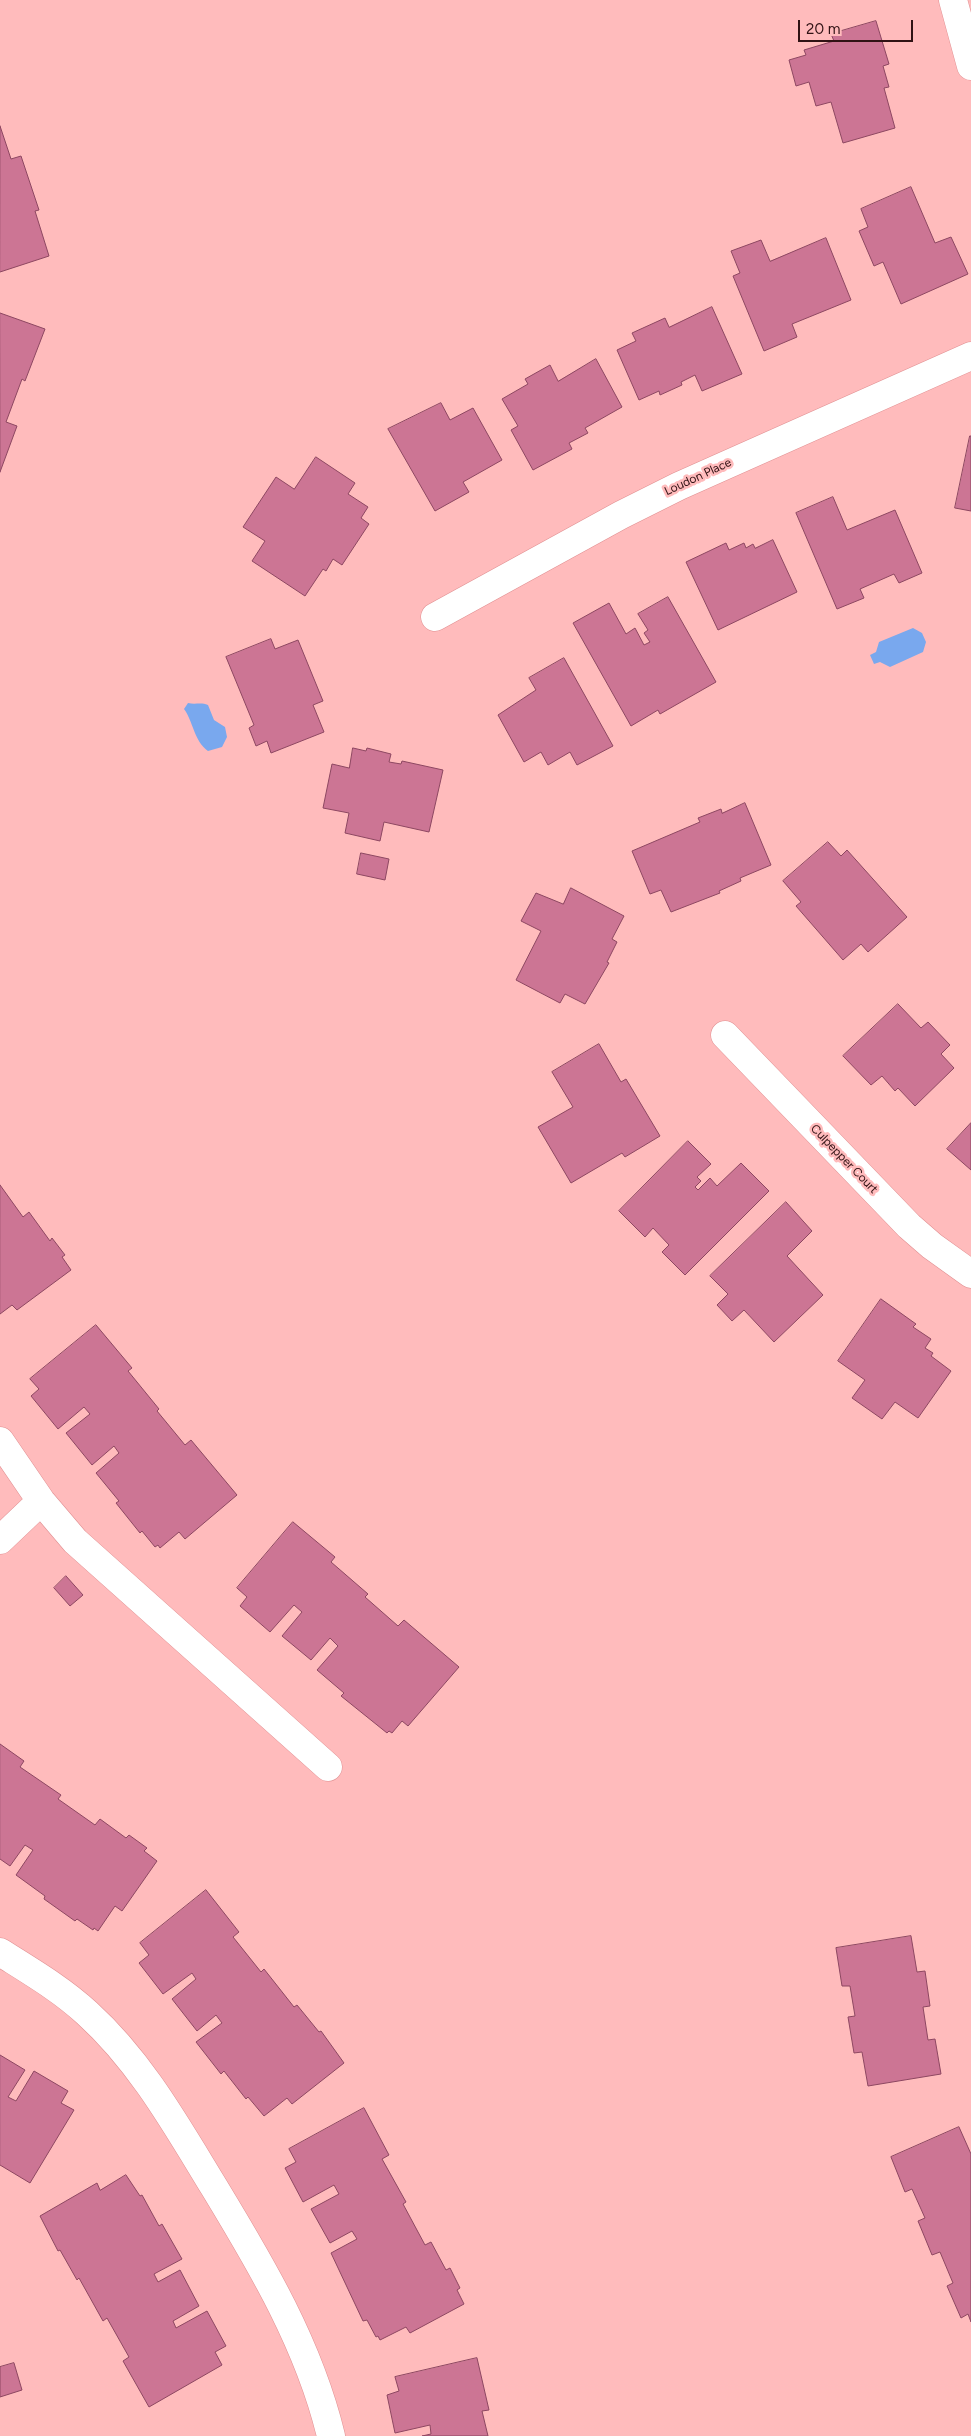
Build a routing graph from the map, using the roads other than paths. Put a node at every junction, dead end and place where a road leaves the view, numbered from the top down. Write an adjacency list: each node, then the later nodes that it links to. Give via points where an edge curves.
1 (953, 0): 2 (street)
2 (971, 66)
3 (971, 356): 4 (street, Loudon Place, via 679,486)
4 (435, 616)
5 (725, 1034): 6 (street, Culpepper Court, via 909,1226)
6 (971, 1274)
7 (0, 1441): 8 (street)
8 (41, 1501): 9 (street); 10 (street, via 75,1541)
9 (0, 1540)
10 (328, 1767)
11 (0, 1952): 12 (street, via 47,1981 87,2013 157,2094 262,2267 291,2322 324,2408)
12 (331, 2436)

